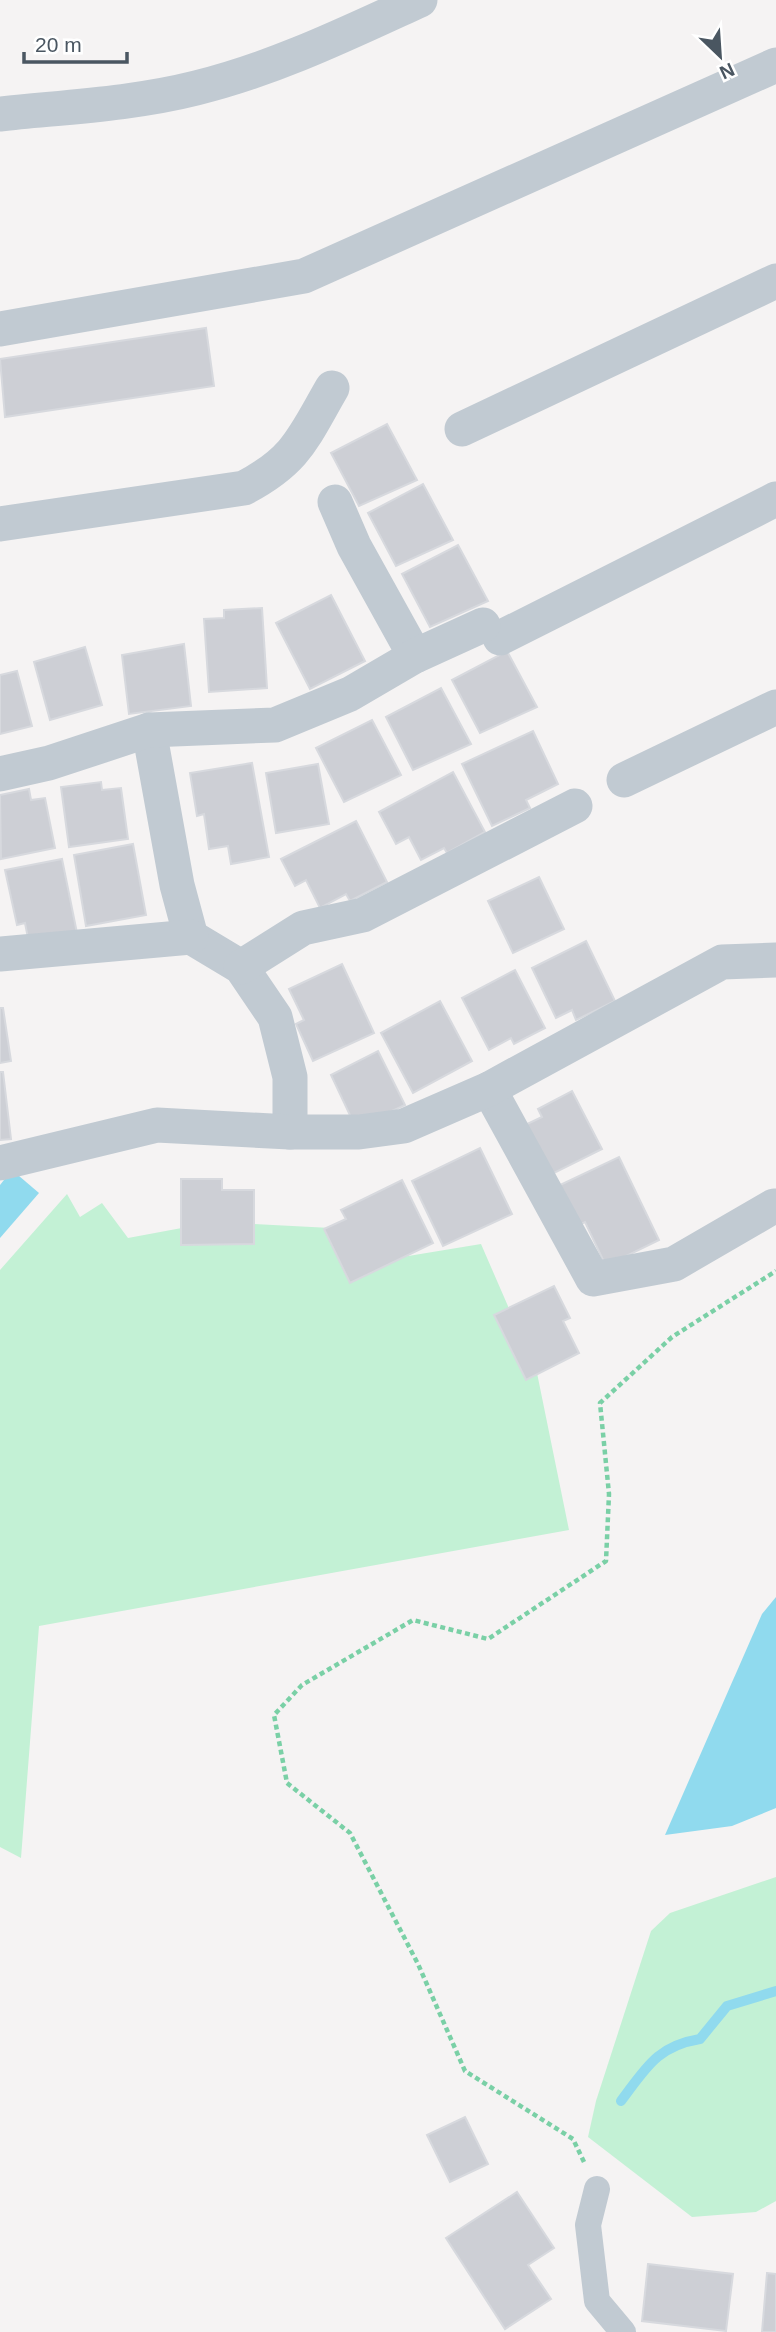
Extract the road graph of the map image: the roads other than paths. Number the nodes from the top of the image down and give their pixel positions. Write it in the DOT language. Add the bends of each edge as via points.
graph roads {
  1 [pos="420,0"];
  2 [pos="776,65"];
  3 [pos="0,114"];
  4 [pos="776,281"];
  5 [pos="0,329"];
  6 [pos="332,388"];
  7 [pos="462,429"];
  8 [pos="776,499"];
  9 [pos="335,502"];
  10 [pos="0,524"];
  11 [pos="415,656"];
  12 [pos="776,708"];
  13 [pos="149,730"];
  14 [pos="0,774"];
  15 [pos="624,780"];
  16 [pos="575,806"];
  17 [pos="191,937"];
  18 [pos="0,954"];
  19 [pos="776,960"];
  20 [pos="241,967"];
  21 [pos="489,1088"];
  22 [pos="290,1132"];
  23 [pos="0,1163"];
  24 [pos="774,1206"];
  25 [pos="597,2189"];
  26 [pos="623,2332"];
  1 -- 3 [label="street" via="321,45 215,84 161,96"];
  2 -- 5 [label="street" via="304,276"];
  4 -- 7 [label="street"];
  6 -- 10 [label="street" via="296,451 274,472 244,488"];
  8 -- 11 [label="street" via="491,632"];
  9 -- 11 [label="street"];
  11 -- 13 [label="street" via="349,694 275,726"];
  12 -- 15 [label="street"];
  13 -- 14 [label="street"];
  13 -- 17 [label="street"];
  16 -- 20 [label="street" via="363,915 303,928"];
  17 -- 18 [label="street"];
  17 -- 20 [label="street"];
  19 -- 21 [label="street" via="722,962"];
  20 -- 22 [label="street" via="275,1017 290,1077"];
  21 -- 22 [label="street" via="404,1126 359,1132"];
  21 -- 24 [label="street" via="593,1279 674,1264"];
  22 -- 23 [label="street" via="158,1125"];
  25 -- 26 [label="street" via="588,2225 597,2301"];
}
